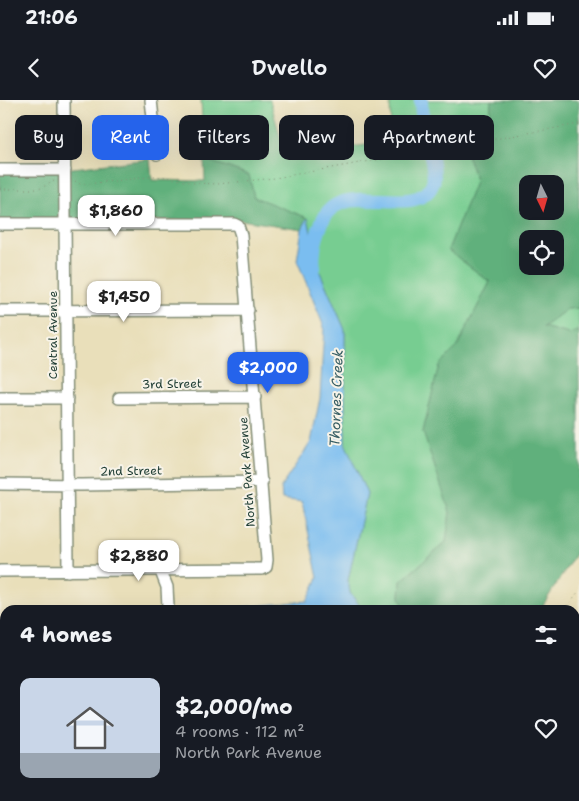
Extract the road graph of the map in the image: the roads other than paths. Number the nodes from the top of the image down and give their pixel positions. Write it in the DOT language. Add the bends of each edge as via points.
graph roads {
  1 [pos="64,100"];
  2 [pos="151,100"];
  3 [pos="153,115"];
  4 [pos="0,170"];
  5 [pos="64,176"];
  6 [pos="0,224"];
  7 [pos="66,224"];
  8 [pos="248,310"];
  9 [pos="0,311"];
  10 [pos="67,311"];
  11 [pos="255,397"];
  12 [pos="0,398"];
  13 [pos="67,398"];
  14 [pos="119,398"];
  15 [pos="262,482"];
  16 [pos="0,484"];
  17 [pos="67,484"];
  18 [pos="160,569"];
  19 [pos="0,571"];
  20 [pos="68,571"];
  21 [pos="168,605"];
  1 -- 5 [label="street, Central Avenue"];
  2 -- 3 [label="street"];
  4 -- 5 [label="street"];
  5 -- 7 [label="street, Central Avenue"];
  6 -- 7 [label="street"];
  7 -- 8 [label="street, North Park Avenue" via="234,224 242,234"];
  7 -- 10 [label="street, Central Avenue"];
  8 -- 10 [label="street"];
  8 -- 11 [label="street, North Park Avenue"];
  9 -- 10 [label="street"];
  10 -- 13 [label="street, Central Avenue"];
  11 -- 14 [label="street, 3rd Street"];
  11 -- 15 [label="street, North Park Avenue"];
  12 -- 13 [label="street"];
  13 -- 17 [label="street, Central Avenue"];
  15 -- 17 [label="street, 2nd Street"];
  15 -- 18 [label="street, North Park Avenue" via="266,567"];
  16 -- 17 [label="street, 2nd Street"];
  17 -- 20 [label="street, Central Avenue"];
  18 -- 20 [label="street"];
  18 -- 21 [label="street" via="167,587"];
  19 -- 20 [label="street"];
}
